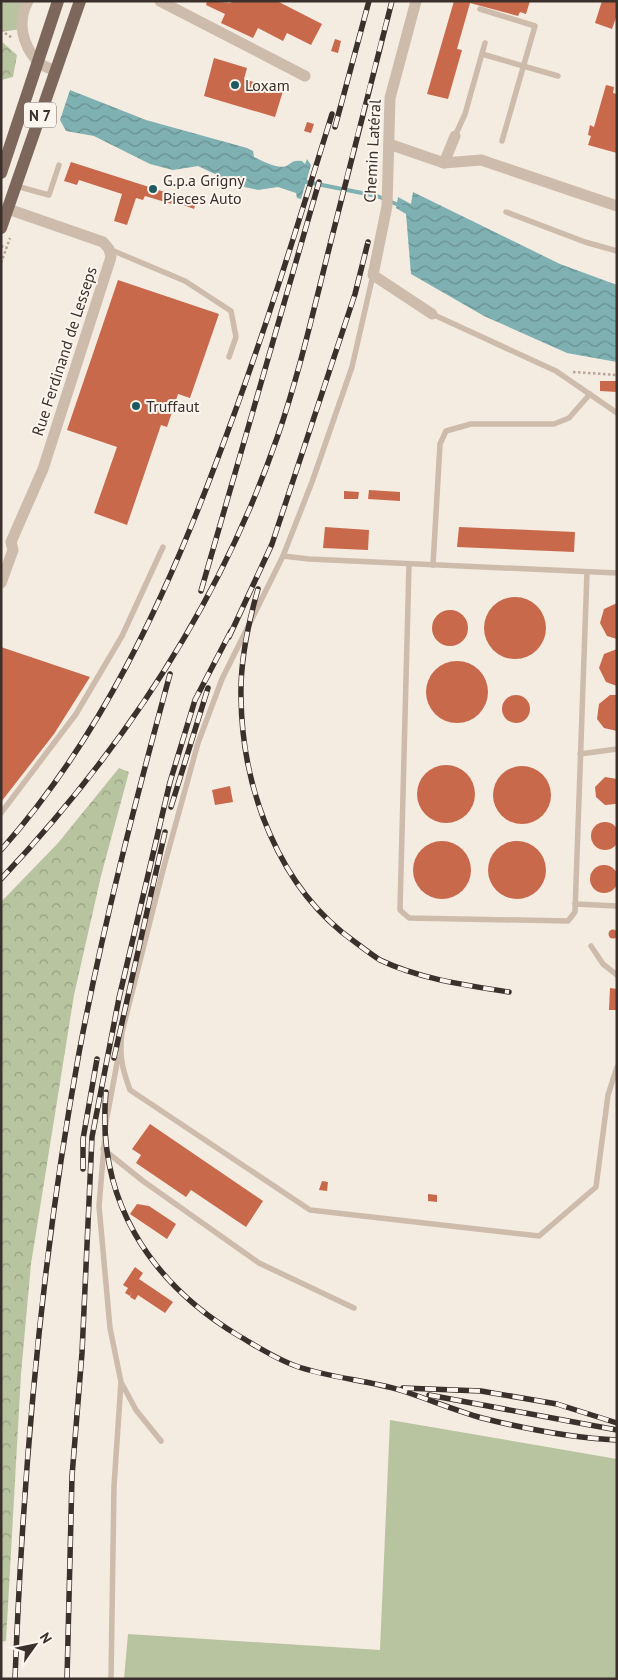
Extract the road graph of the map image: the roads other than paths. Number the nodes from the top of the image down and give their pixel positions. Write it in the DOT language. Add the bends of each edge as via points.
graph roads {
  1 [pos="28,1"];
  2 [pos="58,1"];
  3 [pos="80,1"];
  4 [pos="160,1"];
  5 [pos="416,1"];
  6 [pos="480,9"];
  7 [pos="484,43"];
  8 [pos="482,54"];
  9 [pos="38,63"];
  10 [pos="525,66"];
  11 [pos="55,71"];
  12 [pos="305,76"];
  13 [pos="558,76"];
  14 [pos="455,136"];
  15 [pos="502,141"];
  16 [pos="389,144"];
  17 [pos="444,163"];
  18 [pos="59,165"];
  19 [pos="1,173"];
  20 [pos="16,186"];
  21 [pos="617,206"];
  22 [pos="5,210"];
  23 [pos="506,212"];
  24 [pos="1,228"];
  25 [pos="109,249"];
  26 [pos="617,251"];
  27 [pos="373,276"];
  28 [pos="432,314"];
  29 [pos="229,357"];
  30 [pos="590,394"];
  31 [pos="617,413"];
  32 [pos="6,541"];
  33 [pos="162,547"];
  34 [pos="283,556"];
  35 [pos="409,564"];
  36 [pos="433,566"];
  37 [pos="587,572"];
  38 [pos="617,573"];
  39 [pos="1,584"];
  40 [pos="617,749"];
  41 [pos="580,754"];
  42 [pos="1,813"];
  43 [pos="575,904"];
  44 [pos="617,906"];
  45 [pos="591,946"];
  46 [pos="617,975"];
  47 [pos="119,1053"];
  48 [pos="617,1067"];
  49 [pos="103,1149"];
  50 [pos="354,1308"];
  51 [pos="121,1382"];
  52 [pos="161,1441"];
  53 [pos="112,1679"];
  1 -- 9 [label="street" via="22,12 21,29"];
  2 -- 9 [label="main road, N 7"];
  3 -- 11 [label="main road, N 7"];
  4 -- 12 [label="street"];
  5 -- 16 [label="street, Chemin Latéral" via="390,98"];
  6 -- 10 [label="lane" via="535,26"];
  7 -- 8 [label="lane"];
  8 -- 10 [label="lane"];
  8 -- 14 [label="lane" via="465,114"];
  9 -- 11 [label="street"];
  9 -- 19 [label="main road, N 7"];
  10 -- 13 [label="lane"];
  10 -- 15 [label="lane"];
  11 -- 20 [label="main road, N 7"];
  14 -- 17 [label="street"];
  16 -- 17 [label="street"];
  16 -- 27 [label="street, Chemin Latéral" via="386,206"];
  17 -- 21 [label="street" via="481,160"];
  18 -- 20 [label="lane" via="49,195"];
  20 -- 22 [label="main road, N 7"];
  22 -- 24 [label="main road, N 7"];
  22 -- 25 [label="street, Rue Ferdinand de Lesseps" via="104,242"];
  23 -- 26 [label="lane"];
  25 -- 29 [label="lane" via="185,281 231,311 236,337"];
  25 -- 32 [label="street, Rue Ferdinand de Lesseps" via="111,257 43,469"];
  27 -- 28 [label="street"];
  27 -- 34 [label="lane" via="352,367"];
  28 -- 30 [label="lane" via="556,371"];
  30 -- 31 [label="lane"];
  30 -- 36 [label="lane" via="569,418 554,424 471,424 446,431 440,444"];
  32 -- 39 [label="street, Rue Ferdinand de Lesseps" via="13,550"];
  33 -- 42 [label="lane" via="122,636 76,714"];
  34 -- 35 [label="lane"];
  34 -- 47 [label="lane" via="222,679 198,743 163,870"];
  35 -- 36 [label="lane"];
  35 -- 43 [label="lane" via="400,910 409,918 568,921"];
  36 -- 37 [label="lane"];
  37 -- 38 [label="lane"];
  37 -- 41 [label="lane"];
  40 -- 41 [label="lane"];
  41 -- 43 [label="lane"];
  43 -- 44 [label="lane"];
  45 -- 46 [label="lane" via="603,964"];
  47 -- 48 [label="lane" via="130,1090 310,1210 539,1236 596,1187 608,1095"];
  47 -- 49 [label="lane"];
  49 -- 50 [label="lane" via="259,1263"];
  49 -- 51 [label="lane" via="99,1206 110,1328"];
  51 -- 52 [label="lane" via="136,1410"];
  51 -- 53 [label="lane" via="114,1486"];
}
